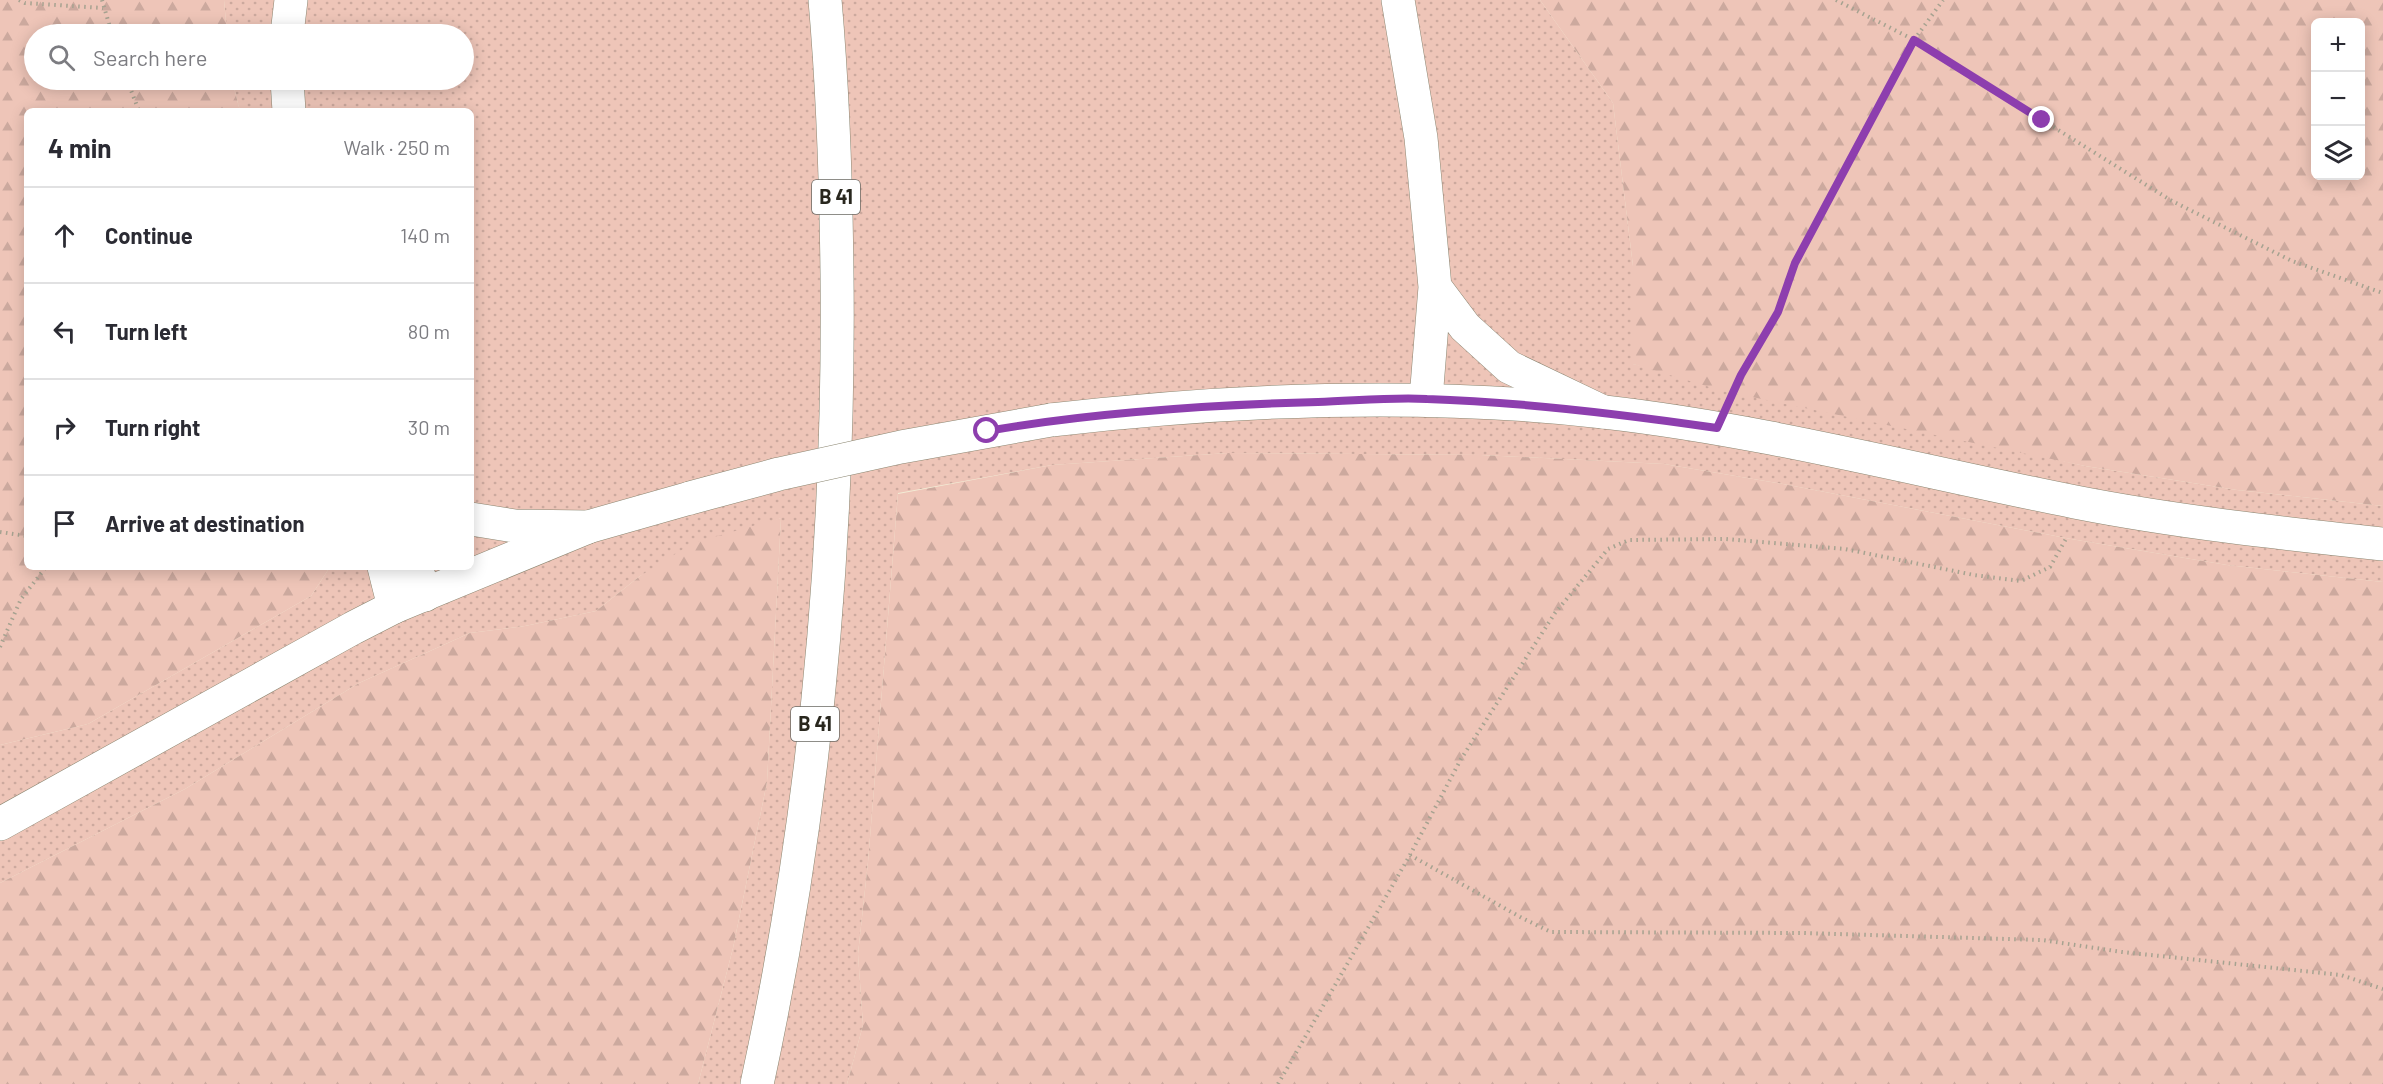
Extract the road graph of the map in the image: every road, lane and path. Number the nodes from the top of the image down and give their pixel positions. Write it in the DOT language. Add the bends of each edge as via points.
graph roads {
  1 [pos="20,0"];
  2 [pos="102,0"];
  3 [pos="291,0"];
  4 [pos="825,0"];
  5 [pos="1398,0"];
  6 [pos="1836,0"];
  7 [pos="1943,0"];
  8 [pos="103,8"];
  9 [pos="109,24"];
  10 [pos="288,24"];
  11 [pos="1914,40"];
  12 [pos="131,90"];
  13 [pos="287,90"];
  14 [pos="138,108"];
  15 [pos="289,108"];
  16 [pos="1435,287"];
  17 [pos="2383,293"];
  18 [pos="1426,399"];
  19 [pos="1603,412"];
  20 [pos="1717,428"];
  21 [pos="2078,502"];
  22 [pos="474,519"];
  23 [pos="588,527"];
  24 [pos="0,532"];
  25 [pos="24,536"];
  26 [pos="2383,544"];
  27 [pos="474,564"];
  28 [pos="44,570"];
  29 [pos="385,570"];
  30 [pos="455,570"];
  31 [pos="421,581"];
  32 [pos="394,607"];
  33 [pos="0,647"];
  34 [pos="0,824"];
  35 [pos="1410,855"];
  36 [pos="2383,989"];
  37 [pos="757,1084"];
  38 [pos="1278,1084"];
  1 -- 8 [label="path"];
  2 -- 8 [label="path"];
  3 -- 10 [label="main road"];
  4 -- 37 [label="main road, B 41" via="836,177 838,371 830,580 801,843"];
  5 -- 16 [label="main road" via="1421,138"];
  6 -- 11 [label="path"];
  7 -- 11 [label="path"];
  8 -- 9 [label="path"];
  11 -- 17 [label="path" via="2172,201 2292,261"];
  11 -- 20 [label="path" via="1795,263 1778,312 1741,375"];
  12 -- 14 [label="path"];
  13 -- 15 [label="main road"];
  16 -- 18 [label="main road"];
  16 -- 19 [label="main road" via="1465,327 1509,367"];
  18 -- 19 [label="main road"];
  18 -- 23 [label="main road, bridge" via="1127,411 1052,420 779,474"];
  19 -- 20 [label="main road"];
  20 -- 21 [label="main road"];
  21 -- 26 [label="main road" via="2232,528"];
  21 -- 35 [label="path" via="2063,546 2050,567 2021,581 1845,549 1725,539 1629,540 1608,549 1542,632 1461,759"];
  22 -- 23 [label="main road" via="515,526"];
  23 -- 27 [label="main road"];
  24 -- 25 [label="path"];
  28 -- 33 [label="path" via="21,599"];
  29 -- 32 [label="main road"];
  30 -- 31 [label="main road"];
  31 -- 32 [label="main road"];
  32 -- 34 [label="main road"];
  35 -- 36 [label="path" via="1551,932 1803,933 2042,940 2341,975"];
  35 -- 38 [label="path"];
}
